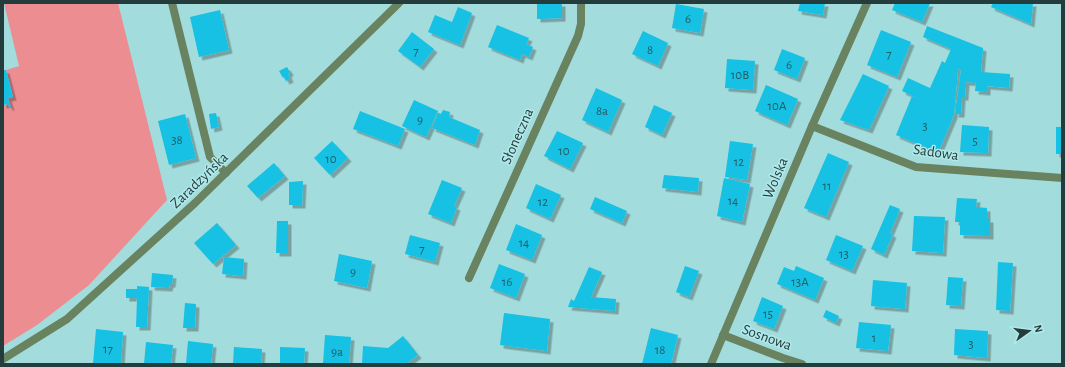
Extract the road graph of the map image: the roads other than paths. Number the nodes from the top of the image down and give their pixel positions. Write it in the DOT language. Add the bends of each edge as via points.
graph roads {
  1 [pos="172,3"];
  2 [pos="399,3"];
  3 [pos="581,3"];
  4 [pos="867,3"];
  5 [pos="812,126"];
  6 [pos="226,173"];
  7 [pos="1062,178"];
  8 [pos="469,278"];
  9 [pos="723,335"];
  10 [pos="3,359"];
  11 [pos="711,364"];
  12 [pos="802,364"];
  1 -- 6 [label="street" via="210,157"];
  2 -- 6 [label="street, Zaradzyńska"];
  3 -- 8 [label="street, Słoneczna" via="578,36"];
  4 -- 5 [label="street, Wolska"];
  5 -- 7 [label="street, Sadowa" via="916,167"];
  5 -- 9 [label="street, Wolska"];
  6 -- 10 [label="street, Zaradzyńska" via="67,319"];
  9 -- 11 [label="street, Wolska"];
  9 -- 12 [label="street, Sosnowa"];
}
